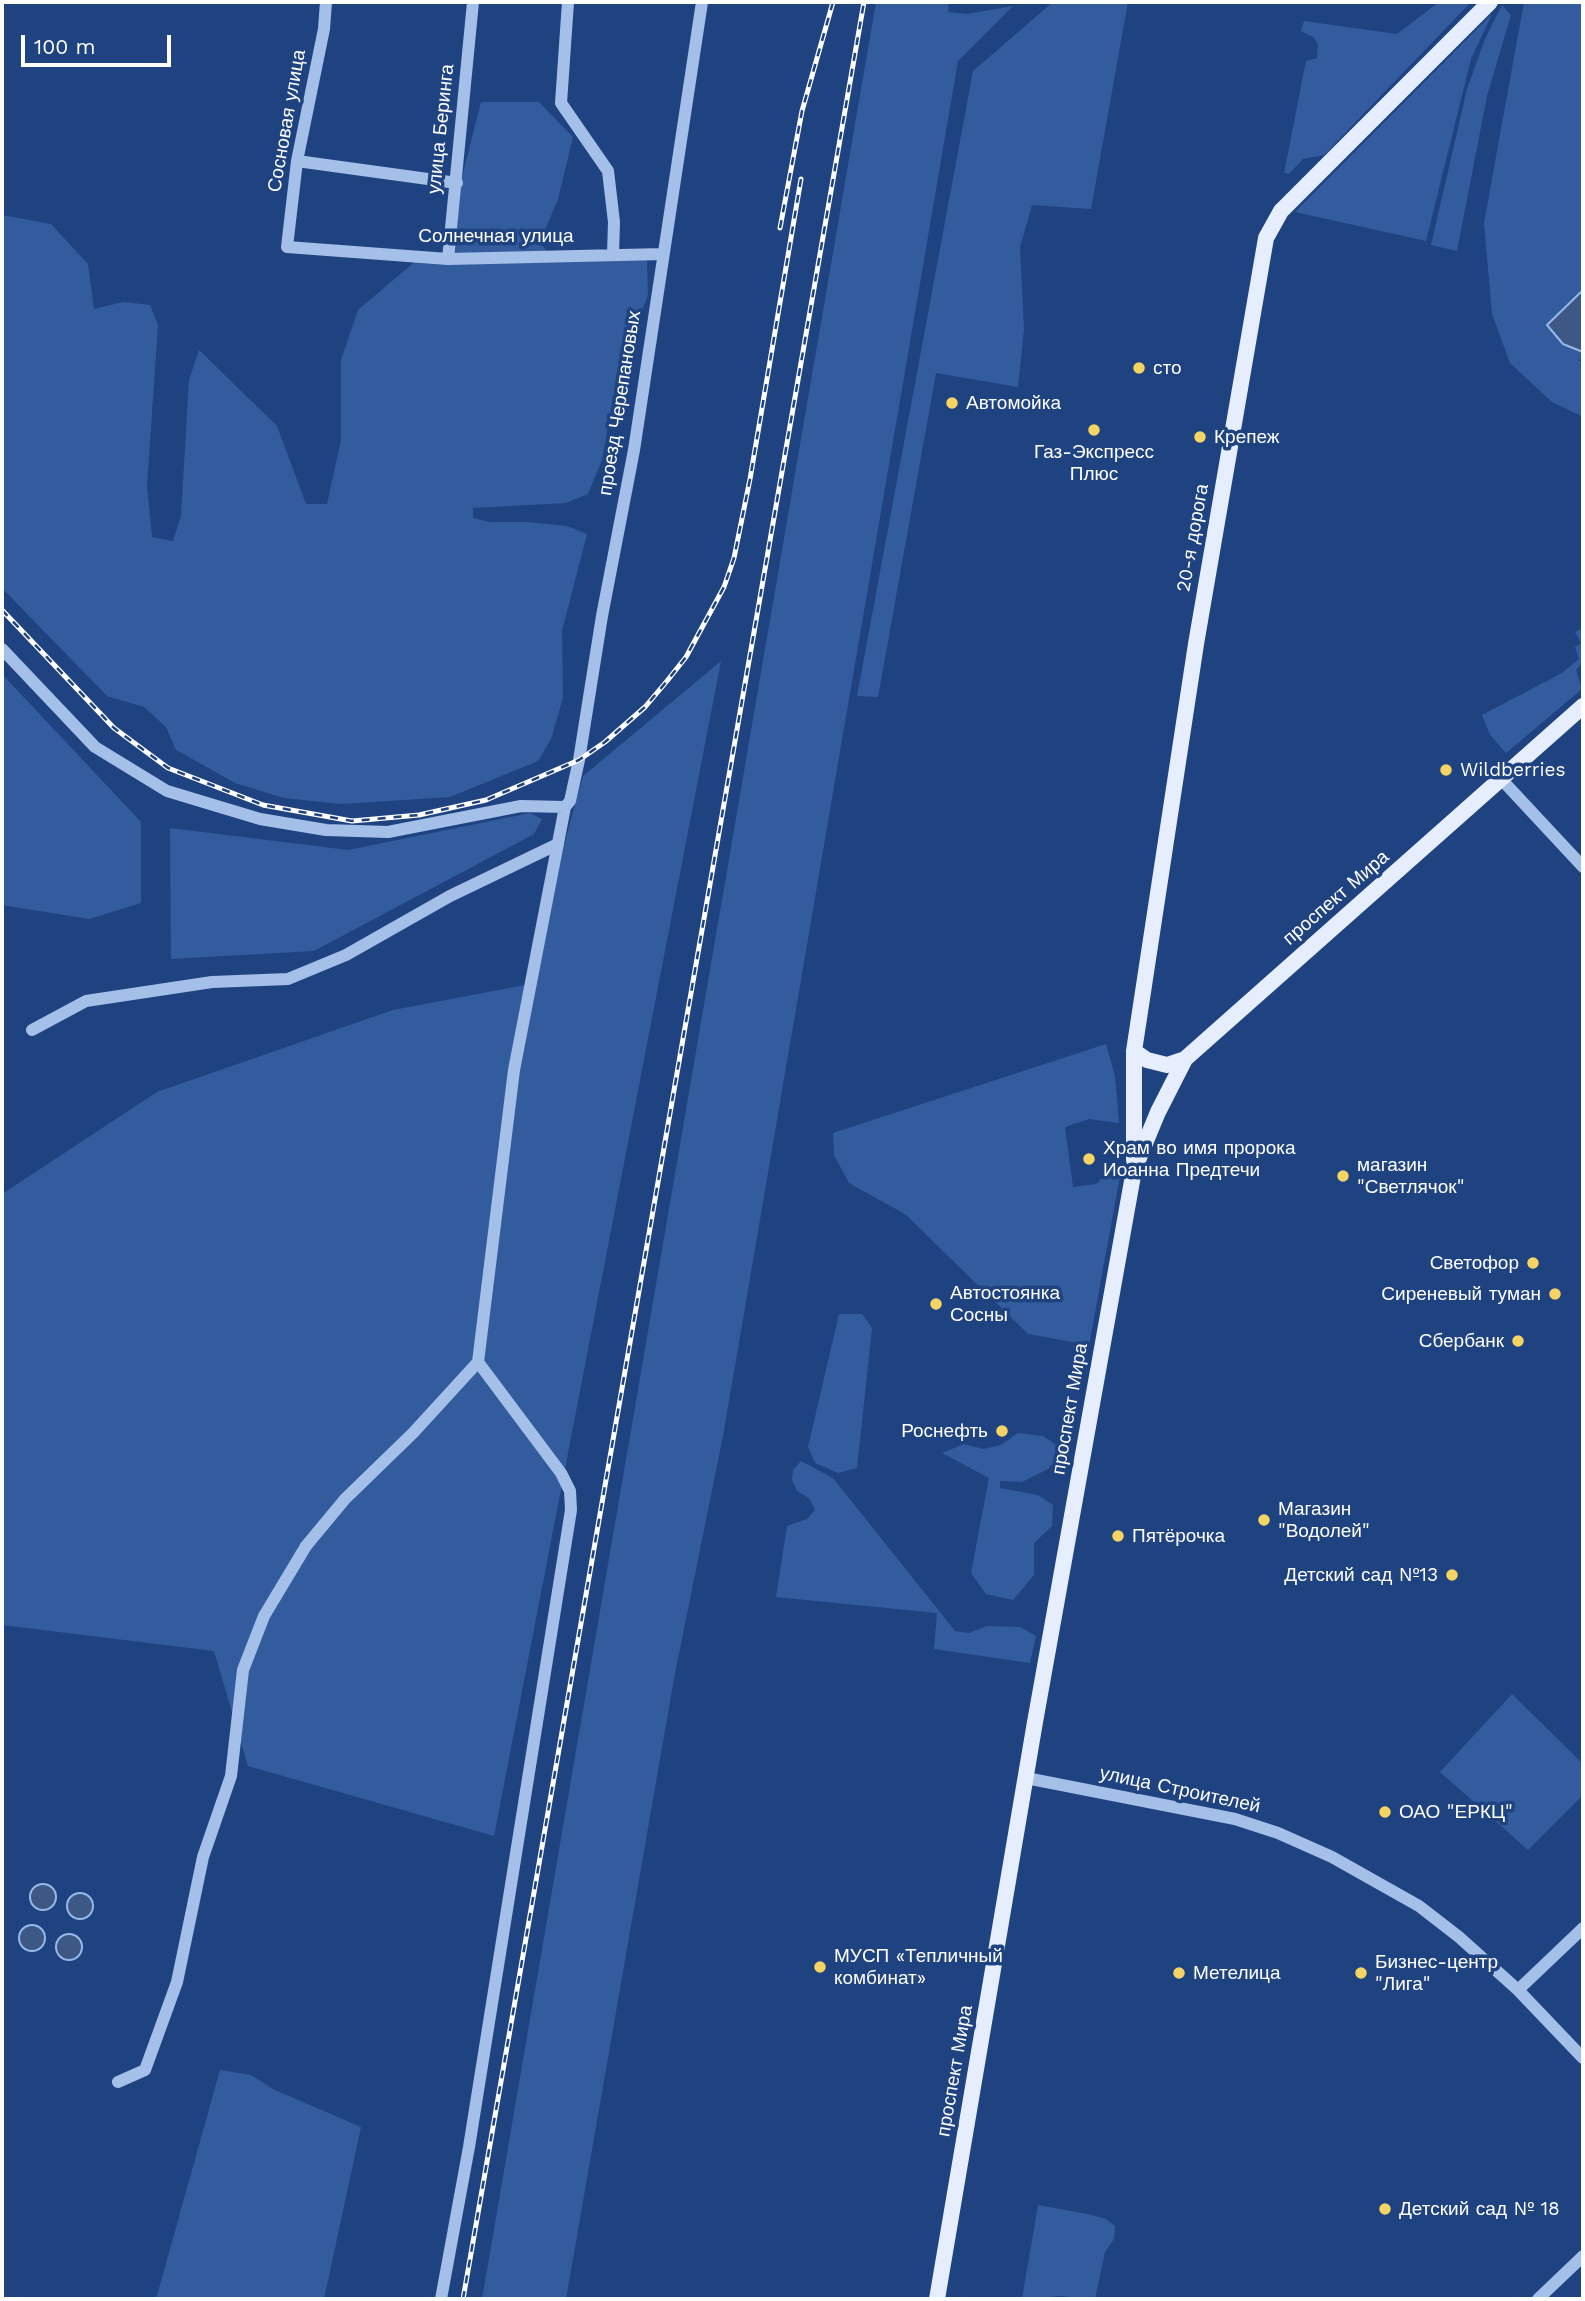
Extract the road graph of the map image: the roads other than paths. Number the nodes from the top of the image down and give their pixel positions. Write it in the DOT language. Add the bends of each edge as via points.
graph roads {
  1 [pos="326,2"];
  2 [pos="473,2"];
  3 [pos="568,2"];
  4 [pos="702,2"];
  5 [pos="1490,2"];
  6 [pos="297,161"];
  7 [pos="457,183"];
  8 [pos="287,247"];
  9 [pos="613,254"];
  10 [pos="663,254"];
  11 [pos="448,259"];
  12 [pos="2,649"];
  13 [pos="1583,706"];
  14 [pos="1502,780"];
  15 [pos="565,807"];
  16 [pos="558,844"];
  17 [pos="1583,867"];
  18 [pos="32,1030"];
  19 [pos="1134,1051"];
  20 [pos="1185,1059"];
  21 [pos="1134,1170"];
  22 [pos="478,1362"];
  23 [pos="1026,1778"];
  24 [pos="1583,1928"];
  25 [pos="1518,1990"];
  26 [pos="1583,2058"];
  27 [pos="118,2082"];
  28 [pos="1583,2256"];
  29 [pos="440,2299"];
  30 [pos="937,2299"];
  31 [pos="1538,2299"];
  1 -- 6 [label="street, Сосновая улица"];
  2 -- 7 [label="street, улица Беринга"];
  3 -- 9 [label="street" via="561,103 608,171"];
  4 -- 10 [label="street, проезд Черепановых"];
  5 -- 19 [label="main road, 20-я дорога" via="1281,211 1266,238 1196,644"];
  6 -- 7 [label="street"];
  6 -- 8 [label="street, Сосновая улица"];
  7 -- 11 [label="street, улица Беринга"];
  8 -- 11 [label="street, Солнечная улица"];
  9 -- 10 [label="street, Солнечная улица"];
  9 -- 11 [label="street, Солнечная улица"];
  10 -- 15 [label="street, проезд Черепановых" via="634,450 579,760"];
  12 -- 15 [label="street" via="95,747 167,791 260,819 326,830 388,832 521,806"];
  13 -- 14 [label="main road, проспект Мира"];
  14 -- 17 [label="street"];
  14 -- 20 [label="main road, проспект Мира"];
  15 -- 16 [label="street, проезд Черепановых"];
  16 -- 18 [label="street" via="450,896 346,955 288,979 212,982 86,1001"];
  16 -- 22 [label="street, проезд Черепановых" via="514,1070"];
  19 -- 20 [label="main road" via="1167,1065"];
  19 -- 21 [label="main road, 20-я дорога"];
  20 -- 21 [label="main road, проспект Мира"];
  21 -- 23 [label="main road, проспект Мира"];
  22 -- 27 [label="street" via="345,1499 306,1546 264,1616 243,1670 231,1776 203,1857 177,1982 145,2070"];
  22 -- 29 [label="street" via="561,1473 570,1491 571,1510 474,2119"];
  23 -- 25 [label="street, улица Строителей" via="1235,1819 1278,1833 1344,1863 1419,1906"];
  23 -- 30 [label="main road, проспект Мира"];
  24 -- 25 [label="street"];
  25 -- 26 [label="street, улица Строителей"];
  28 -- 31 [label="street"];
}
